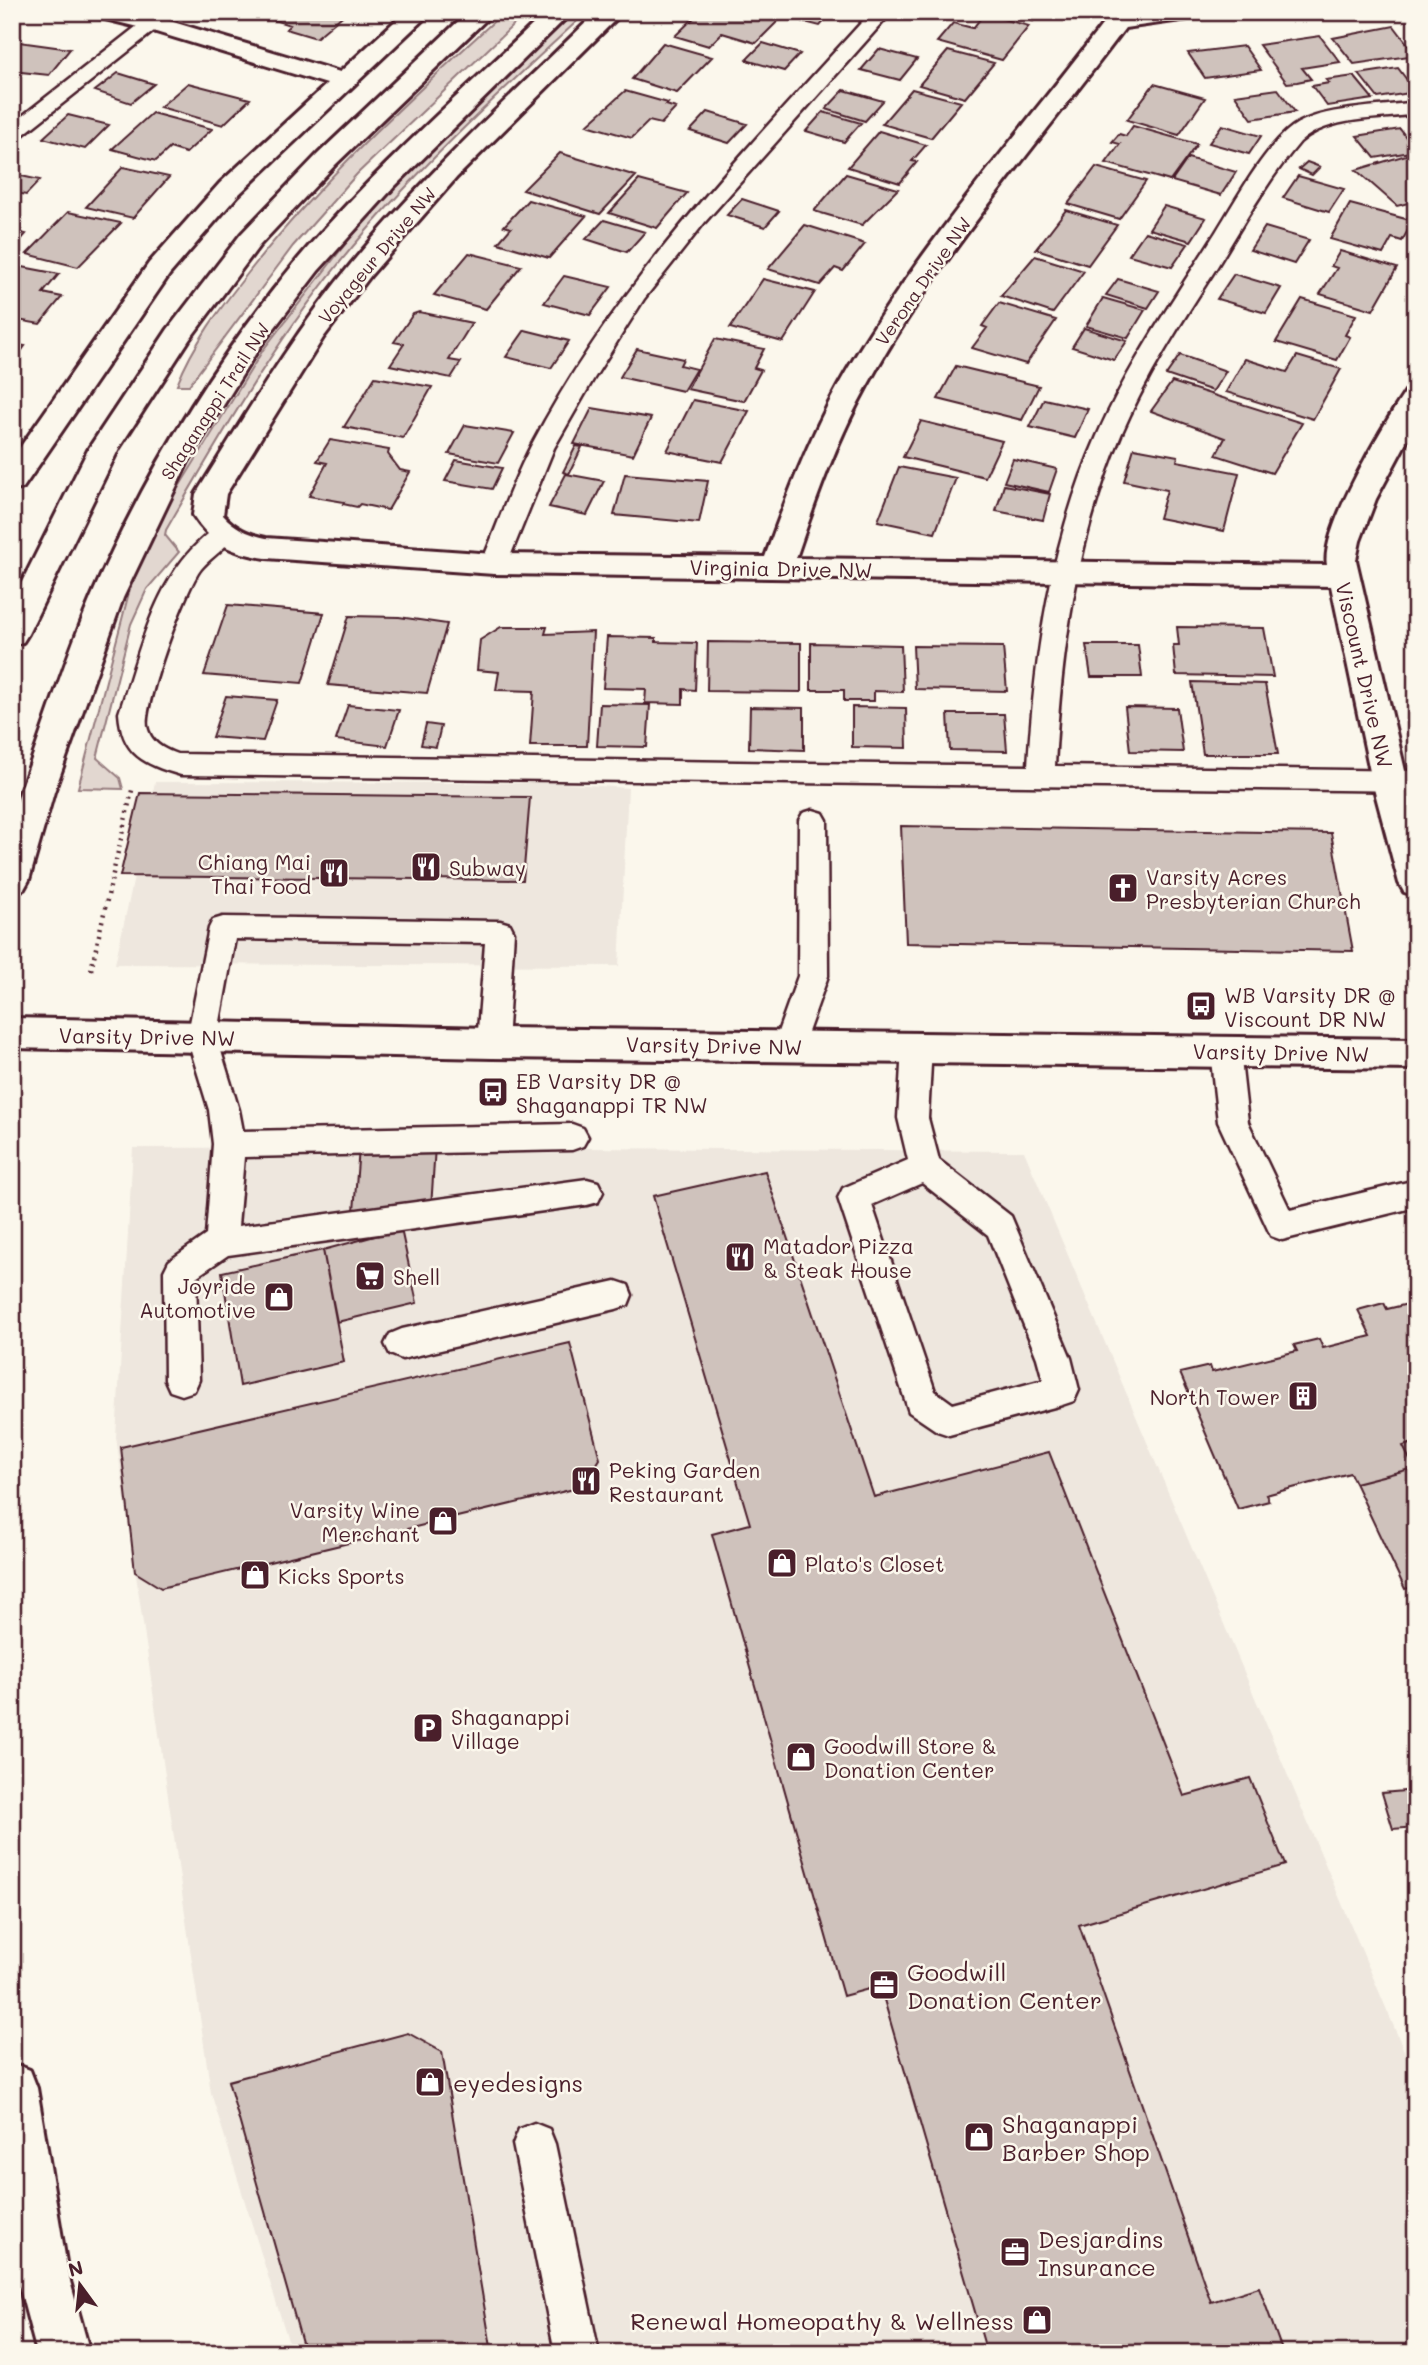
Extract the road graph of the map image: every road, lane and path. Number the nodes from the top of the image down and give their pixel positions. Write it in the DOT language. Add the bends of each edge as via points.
graph roads {
  1 [pos="106,12"];
  2 [pos="419,12"];
  3 [pos="482,12"];
  4 [pos="560,12"];
  5 [pos="611,12"];
  6 [pos="883,12"];
  7 [pos="1188,12"];
  8 [pos="1122,17"];
  9 [pos="160,18"];
  10 [pos="343,81"];
  11 [pos="1416,108"];
  12 [pos="12,134"];
  13 [pos="1416,397"];
  14 [pos="12,481"];
  15 [pos="223,534"];
  16 [pos="494,564"];
  17 [pos="777,568"];
  18 [pos="1063,571"];
  19 [pos="1342,576"];
  20 [pos="12,634"];
  21 [pos="1041,777"];
  22 [pos="1402,781"];
  23 [pos="813,820"];
  24 [pos="12,880"];
  25 [pos="1416,883"];
  26 [pos="12,1033"];
  27 [pos="202,1038"];
  28 [pos="492,1043"];
  29 [pos="788,1046"];
  30 [pos="917,1047"];
  31 [pos="1225,1051"];
  32 [pos="1416,1054"];
  33 [pos="572,1137"];
  34 [pos="229,1144"];
  35 [pos="925,1167"];
  36 [pos="587,1192"];
  37 [pos="1416,1193"];
  38 [pos="220,1242"];
  39 [pos="616,1295"];
  40 [pos="402,1344"];
  41 [pos="182,1380"];
  42 [pos="12,2088"];
  43 [pos="534,2144"];
  44 [pos="64,2353"];
  45 [pos="577,2353"];
  1 -- 9 [label="street"];
  2 -- 10 [label="street"];
  3 -- 20 [label="street" via="258,231 186,325 104,448"];
  4 -- 24 [label="street, Shaganappi Trail NW" via="385,181 307,265 248,344 173,462 107,598 37,792"];
  5 -- 15 [label="street, Voyageur Drive NW" via="410,211 311,334 211,494 208,515"];
  6 -- 16 [label="lane" via="697,217 635,296 542,448"];
  7 -- 8 [label="street, Verona Drive NW"];
  8 -- 17 [label="street, Verona Drive NW" via="899,309 829,434"];
  9 -- 10 [label="street"];
  9 -- 12 [label="lane"];
  10 -- 14 [label="street" via="229,189 159,269"];
  11 -- 18 [label="lane" via="1317,124 1288,142 1139,373 1080,509"];
  13 -- 19 [label="street, Viscount Drive NW" via="1351,520 1342,544"];
  15 -- 16 [label="street, Virginia Drive NW" via="266,548"];
  15 -- 21 [label="lane" via="192,563 176,588 132,713 138,741 158,759 201,768"];
  16 -- 17 [label="street, Virginia Drive NW"];
  17 -- 18 [label="street, Virginia Drive NW"];
  18 -- 19 [label="street, Virginia Drive NW"];
  18 -- 21 [label="lane" via="1046,680"];
  19 -- 22 [label="street, Viscount Drive NW"];
  21 -- 22 [label="lane"];
  22 -- 25 [label="street, Viscount Drive NW"];
  23 -- 29 [label="lane" via="813,976"];
  26 -- 27 [label="street, Varsity Drive NW"];
  27 -- 28 [label="street, Varsity Drive NW"];
  27 -- 28 [label="lane" via="223,928 500,932"];
  27 -- 34 [label="lane" via="224,1110"];
  28 -- 29 [label="street, Varsity Drive NW"];
  29 -- 30 [label="street, Varsity Drive NW"];
  30 -- 31 [label="street, Varsity Drive NW"];
  30 -- 35 [label="lane" via="913,1118"];
  31 -- 32 [label="street, Varsity Drive NW"];
  31 -- 37 [label="lane" via="1233,1122 1282,1226"];
  33 -- 34 [label="lane"];
  34 -- 38 [label="lane"];
  35 -- 35 [label="lane" via="1000,1226 1054,1358 1062,1390 949,1420 921,1401 853,1198"];
  36 -- 38 [label="lane"];
  38 -- 41 [label="lane" via="180,1271"];
  39 -- 40 [label="lane"];
  42 -- 44 [label="street" via="42,2274"];
  43 -- 45 [label="lane"];
}
